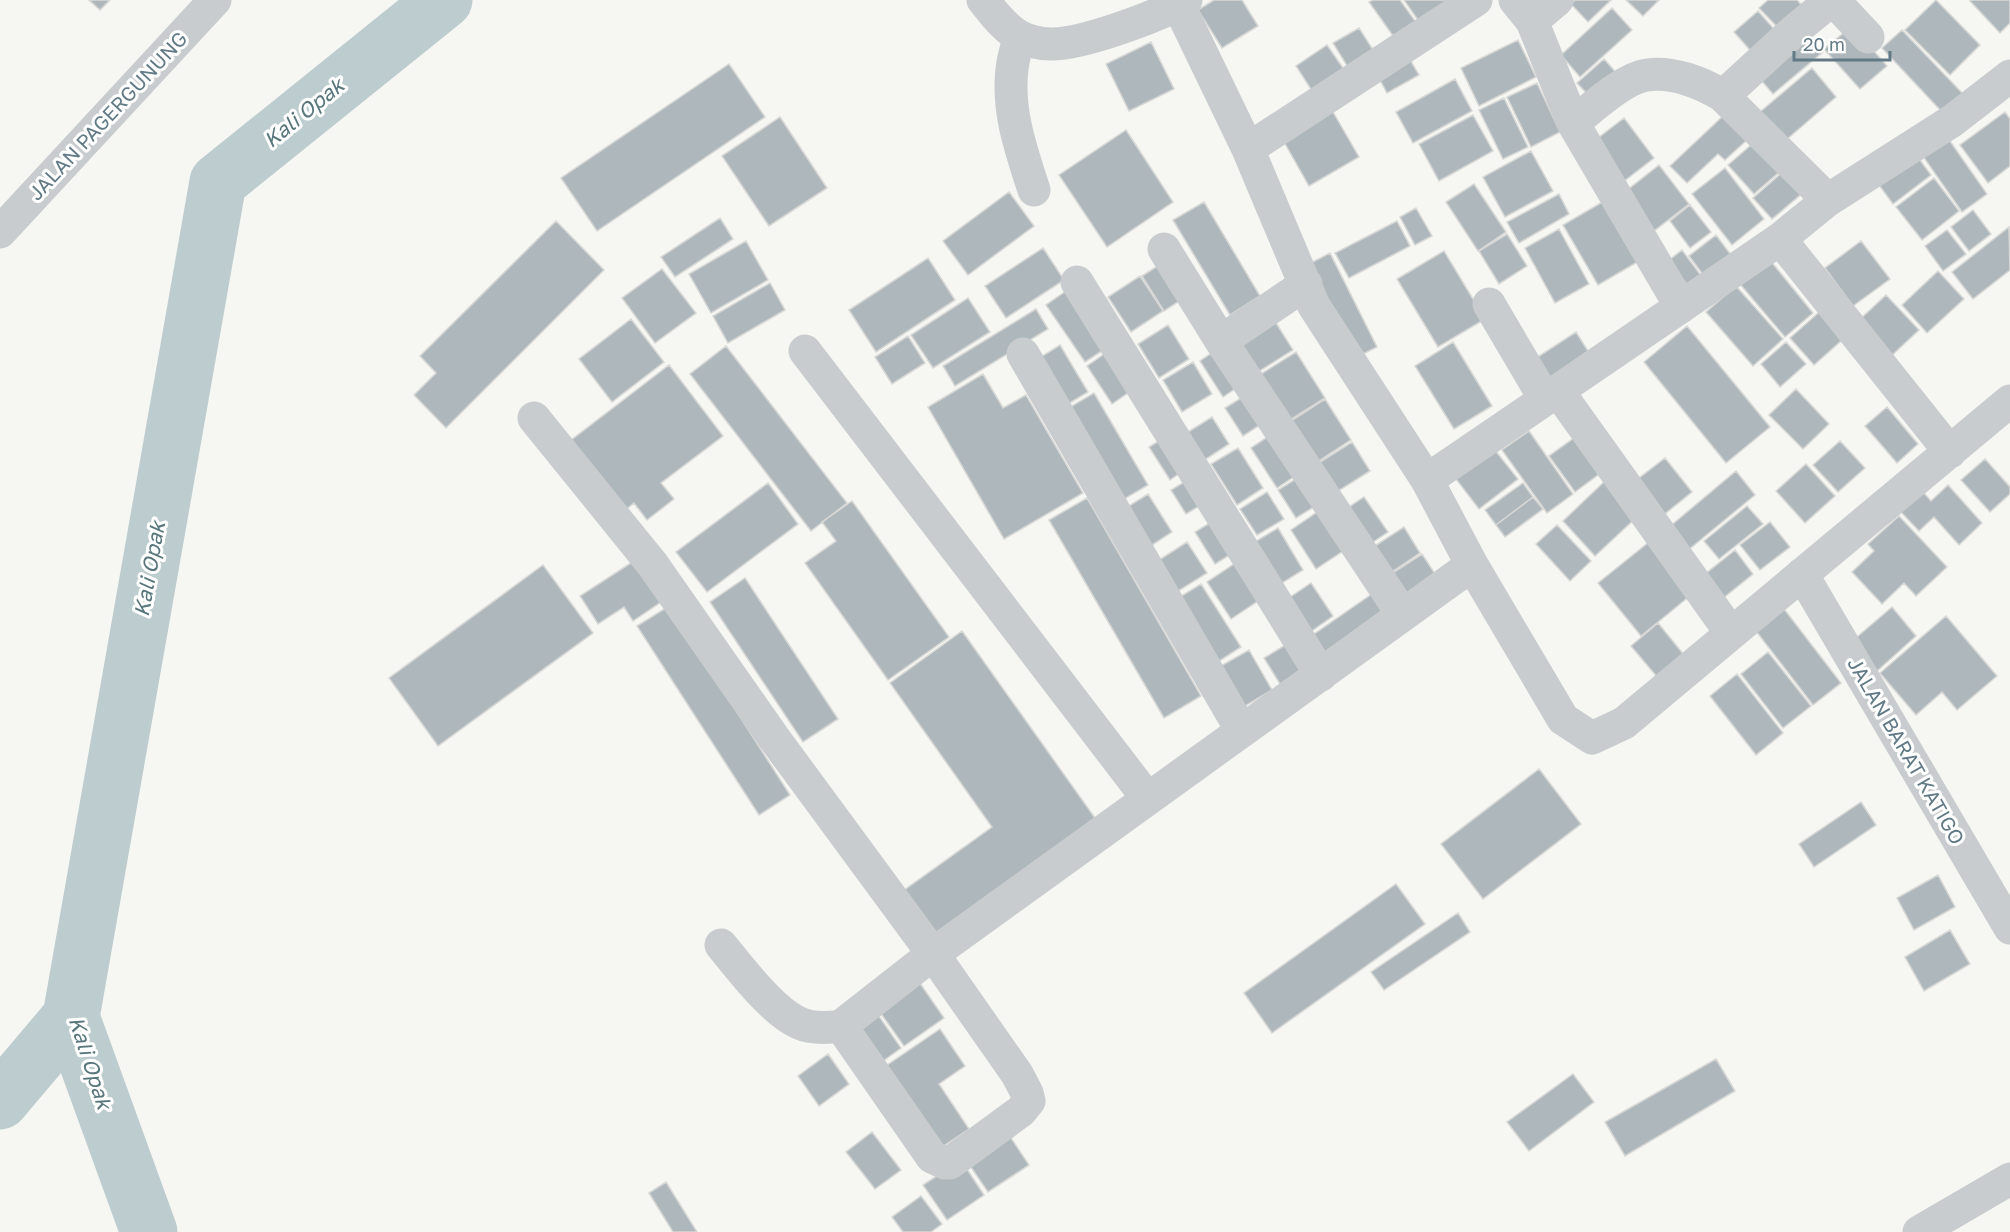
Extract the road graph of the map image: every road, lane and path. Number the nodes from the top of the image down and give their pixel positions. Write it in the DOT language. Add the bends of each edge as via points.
graph roads {
  1 [pos="215,0"];
  2 [pos="983,0"];
  3 [pos="1476,0"];
  4 [pos="1557,0"];
  5 [pos="1180,2"];
  6 [pos="1524,11"];
  7 [pos="1019,37"];
  8 [pos="1868,37"];
  9 [pos="2010,76"];
  10 [pos="1723,96"];
  11 [pos="1573,123"];
  12 [pos="1248,149"];
  13 [pos="1034,190"];
  14 [pos="1828,200"];
  15 [pos="0,232"];
  16 [pos="1780,239"];
  17 [pos="1164,249"];
  18 [pos="1077,282"];
  19 [pos="1306,284"];
  20 [pos="1489,304"];
  21 [pos="1681,306"];
  22 [pos="1221,341"];
  23 [pos="805,351"];
  24 [pos="1023,354"];
  25 [pos="1552,395"];
  26 [pos="2010,402"];
  27 [pos="534,418"];
  28 [pos="1950,452"];
  29 [pos="1427,480"];
  30 [pos="1472,566"];
  31 [pos="1802,574"];
  32 [pos="1403,615"];
  33 [pos="1731,633"];
  34 [pos="1321,675"];
  35 [pos="1242,731"];
  36 [pos="1148,799"];
  37 [pos="2010,928"];
  38 [pos="721,945"];
  39 [pos="933,954"];
  40 [pos="841,1026"];
  41 [pos="2010,1179"];
  42 [pos="1919,1232"];
  1 -- 15 [label="street, JALAN PAGERGUNUNG"];
  2 -- 7 [label="street"];
  3 -- 12 [label="street"];
  4 -- 6 [label="street"];
  5 -- 7 [label="street" via="1120,28 1067,43 1049,45"];
  5 -- 12 [label="street"];
  6 -- 11 [label="street"];
  7 -- 13 [label="street" via="1010,94 1016,137"];
  8 -- 10 [label="street" via="1837,4 1828,3"];
  9 -- 14 [label="street" via="1952,121"];
  10 -- 11 [label="street" via="1707,86 1671,76 1646,75 1617,88"];
  10 -- 14 [label="street"];
  11 -- 21 [label="street"];
  12 -- 19 [label="street"];
  14 -- 16 [label="street"];
  16 -- 21 [label="street"];
  16 -- 28 [label="street"];
  17 -- 22 [label="street"];
  18 -- 34 [label="street"];
  19 -- 22 [label="street"];
  19 -- 29 [label="street" via="1314,306"];
  20 -- 25 [label="street"];
  21 -- 25 [label="street"];
  22 -- 32 [label="street"];
  23 -- 36 [label="street"];
  24 -- 35 [label="street"];
  25 -- 29 [label="street"];
  25 -- 33 [label="street"];
  26 -- 28 [label="street"];
  27 -- 39 [label="street" via="653,565"];
  28 -- 31 [label="street"];
  29 -- 30 [label="street"];
  30 -- 32 [label="street"];
  30 -- 33 [label="street" via="1563,719 1592,738 1624,723"];
  31 -- 33 [label="street"];
  31 -- 37 [label="street, JALAN BARAT KATIGO"];
  32 -- 34 [label="street"];
  34 -- 35 [label="street"];
  35 -- 36 [label="street"];
  36 -- 39 [label="street"];
  38 -- 40 [label="street" via="788,1016 815,1027"];
  39 -- 40 [label="street"];
  39 -- 40 [label="street" via="1017,1074 1029,1101 1021,1111 950,1162 932,1157"];
  41 -- 42 [label="street"];
}
